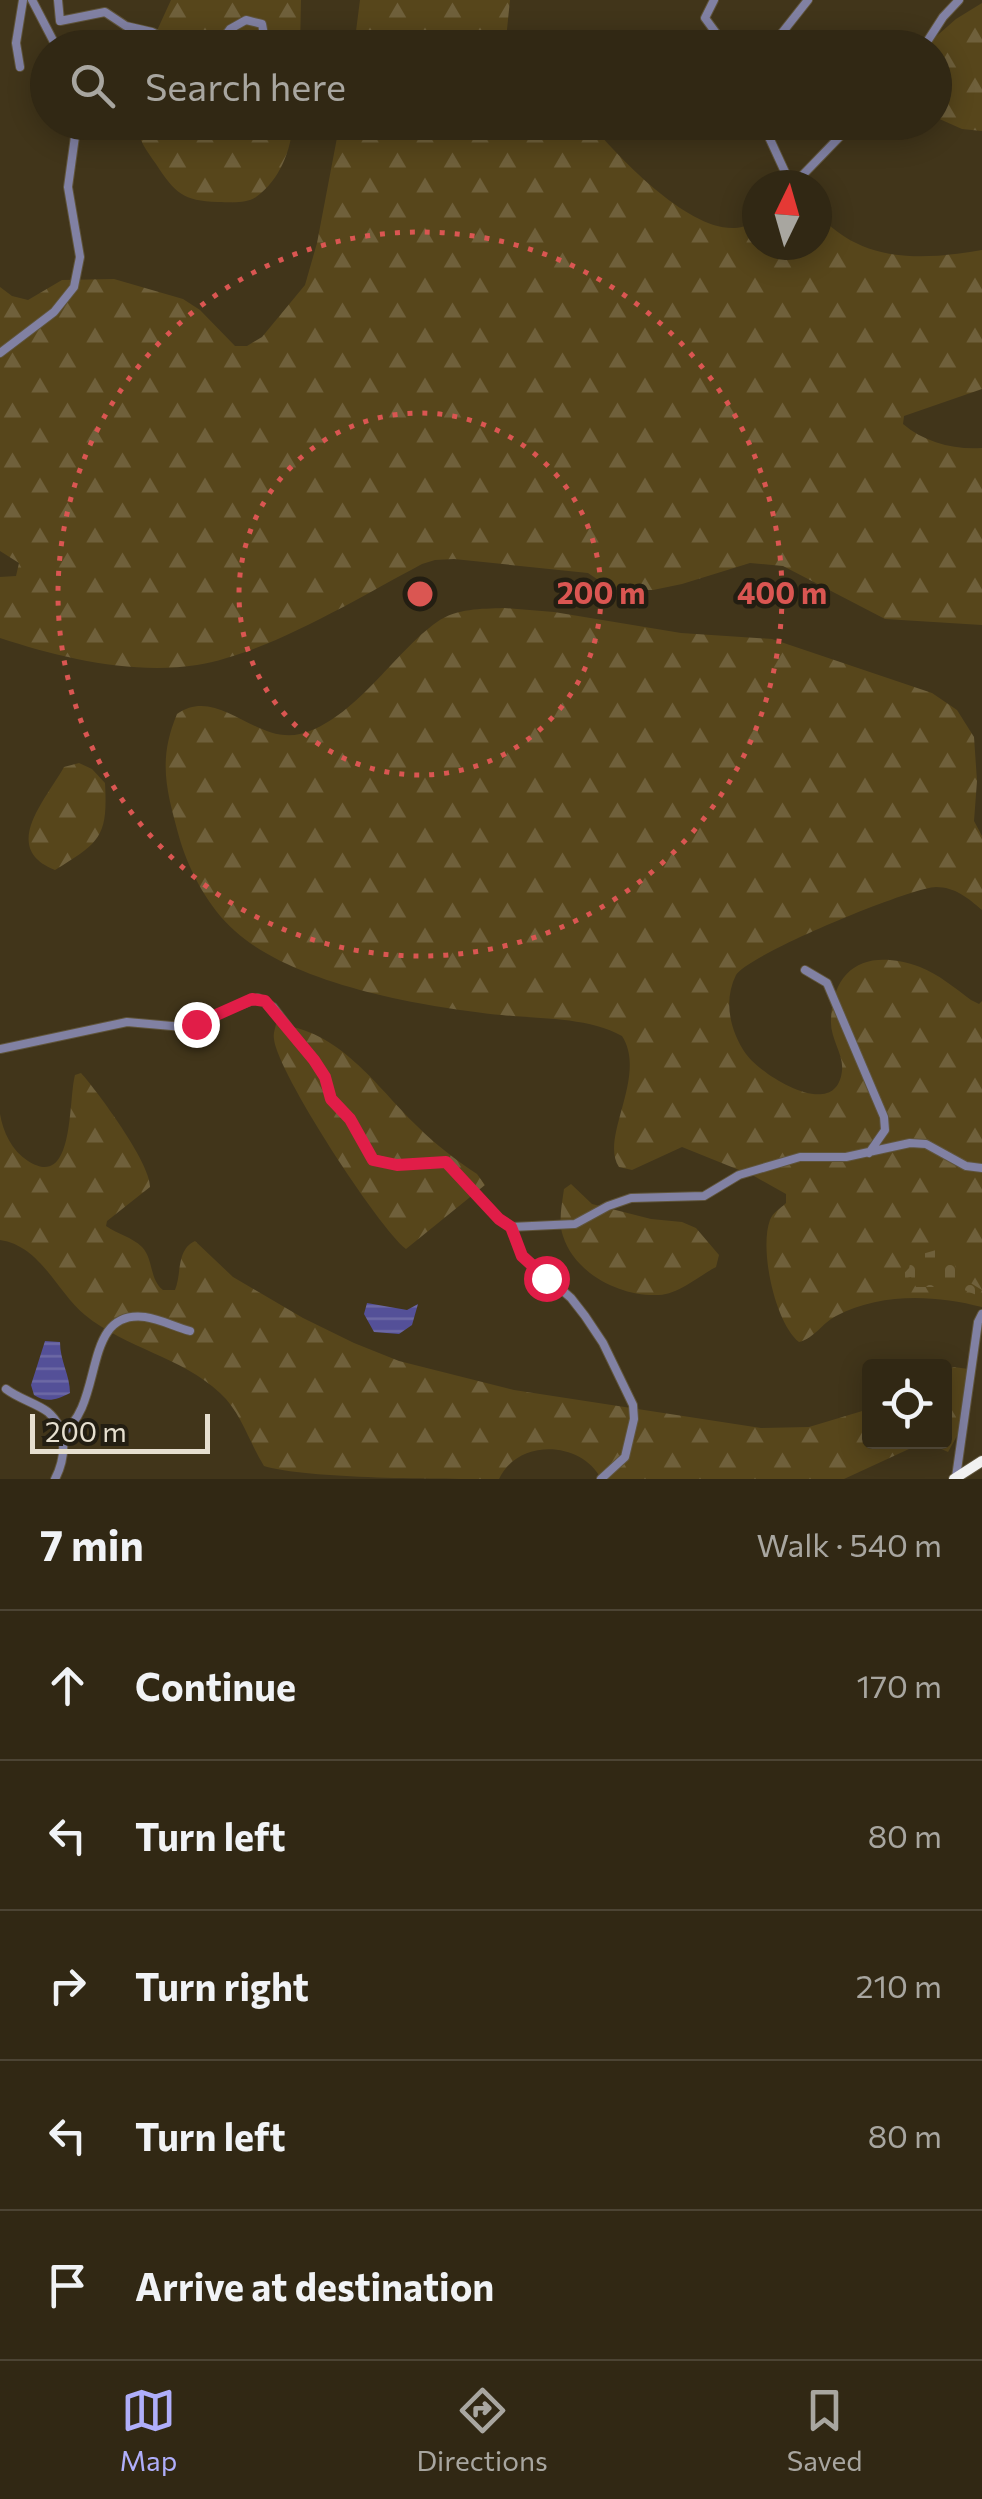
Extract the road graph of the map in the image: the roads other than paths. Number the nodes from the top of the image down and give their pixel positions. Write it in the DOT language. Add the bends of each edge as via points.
graph roads {
  1 [pos="23,0"];
  2 [pos="714,0"];
  3 [pos="808,0"];
  4 [pos="959,0"];
  5 [pos="34,2"];
  6 [pos="58,2"];
  7 [pos="48,30"];
  8 [pos="143,30"];
  9 [pos="230,30"];
  10 [pos="263,30"];
  11 [pos="713,30"];
  12 [pos="784,30"];
  13 [pos="935,30"];
  14 [pos="20,67"];
  15 [pos="75,140"];
  16 [pos="771,140"];
  17 [pos="836,140"];
  18 [pos="785,170"];
  19 [pos="807,170"];
  20 [pos="0,353"];
  21 [pos="805,970"];
  22 [pos="0,1048"];
  23 [pos="869,1153"];
  24 [pos="982,1168"];
  25 [pos="511,1227"];
  26 [pos="982,1314"];
  27 [pos="190,1331"];
  28 [pos="6,1388"];
  29 [pos="61,1434"];
  30 [pos="982,1461"];
  31 [pos="955,1478"];
  32 [pos="55,1479"];
  33 [pos="601,1479"];
  1 -- 14 [label="street" via="16,44"];
  2 -- 11 [label="street" via="704,18"];
  3 -- 12 [label="street"];
  4 -- 13 [label="street"];
  5 -- 6 [label="street"];
  5 -- 7 [label="street"];
  6 -- 8 [label="street" via="60,21 105,12"];
  9 -- 10 [label="street" via="246,20"];
  15 -- 20 [label="street" via="68,187 80,257 74,287 54,312"];
  16 -- 18 [label="street"];
  17 -- 19 [label="street"];
  21 -- 23 [label="street" via="826,982 884,1116 885,1130"];
  22 -- 25 [label="street" via="127,1022 183,1028 258,998 314,1060 331,1099 373,1160 446,1162"];
  23 -- 24 [label="street" via="926,1144"];
  23 -- 25 [label="street" via="800,1156 739,1175 704,1196 624,1200 575,1224"];
  25 -- 33 [label="street" via="522,1256 585,1316 633,1405 625,1457"];
  26 -- 31 [label="street"];
  27 -- 29 [label="street" via="144,1317 114,1325 100,1340 90,1394"];
  28 -- 29 [label="street" via="47,1411"];
  29 -- 32 [label="street" via="64,1452"];
  30 -- 31 [label="highway"];
}
